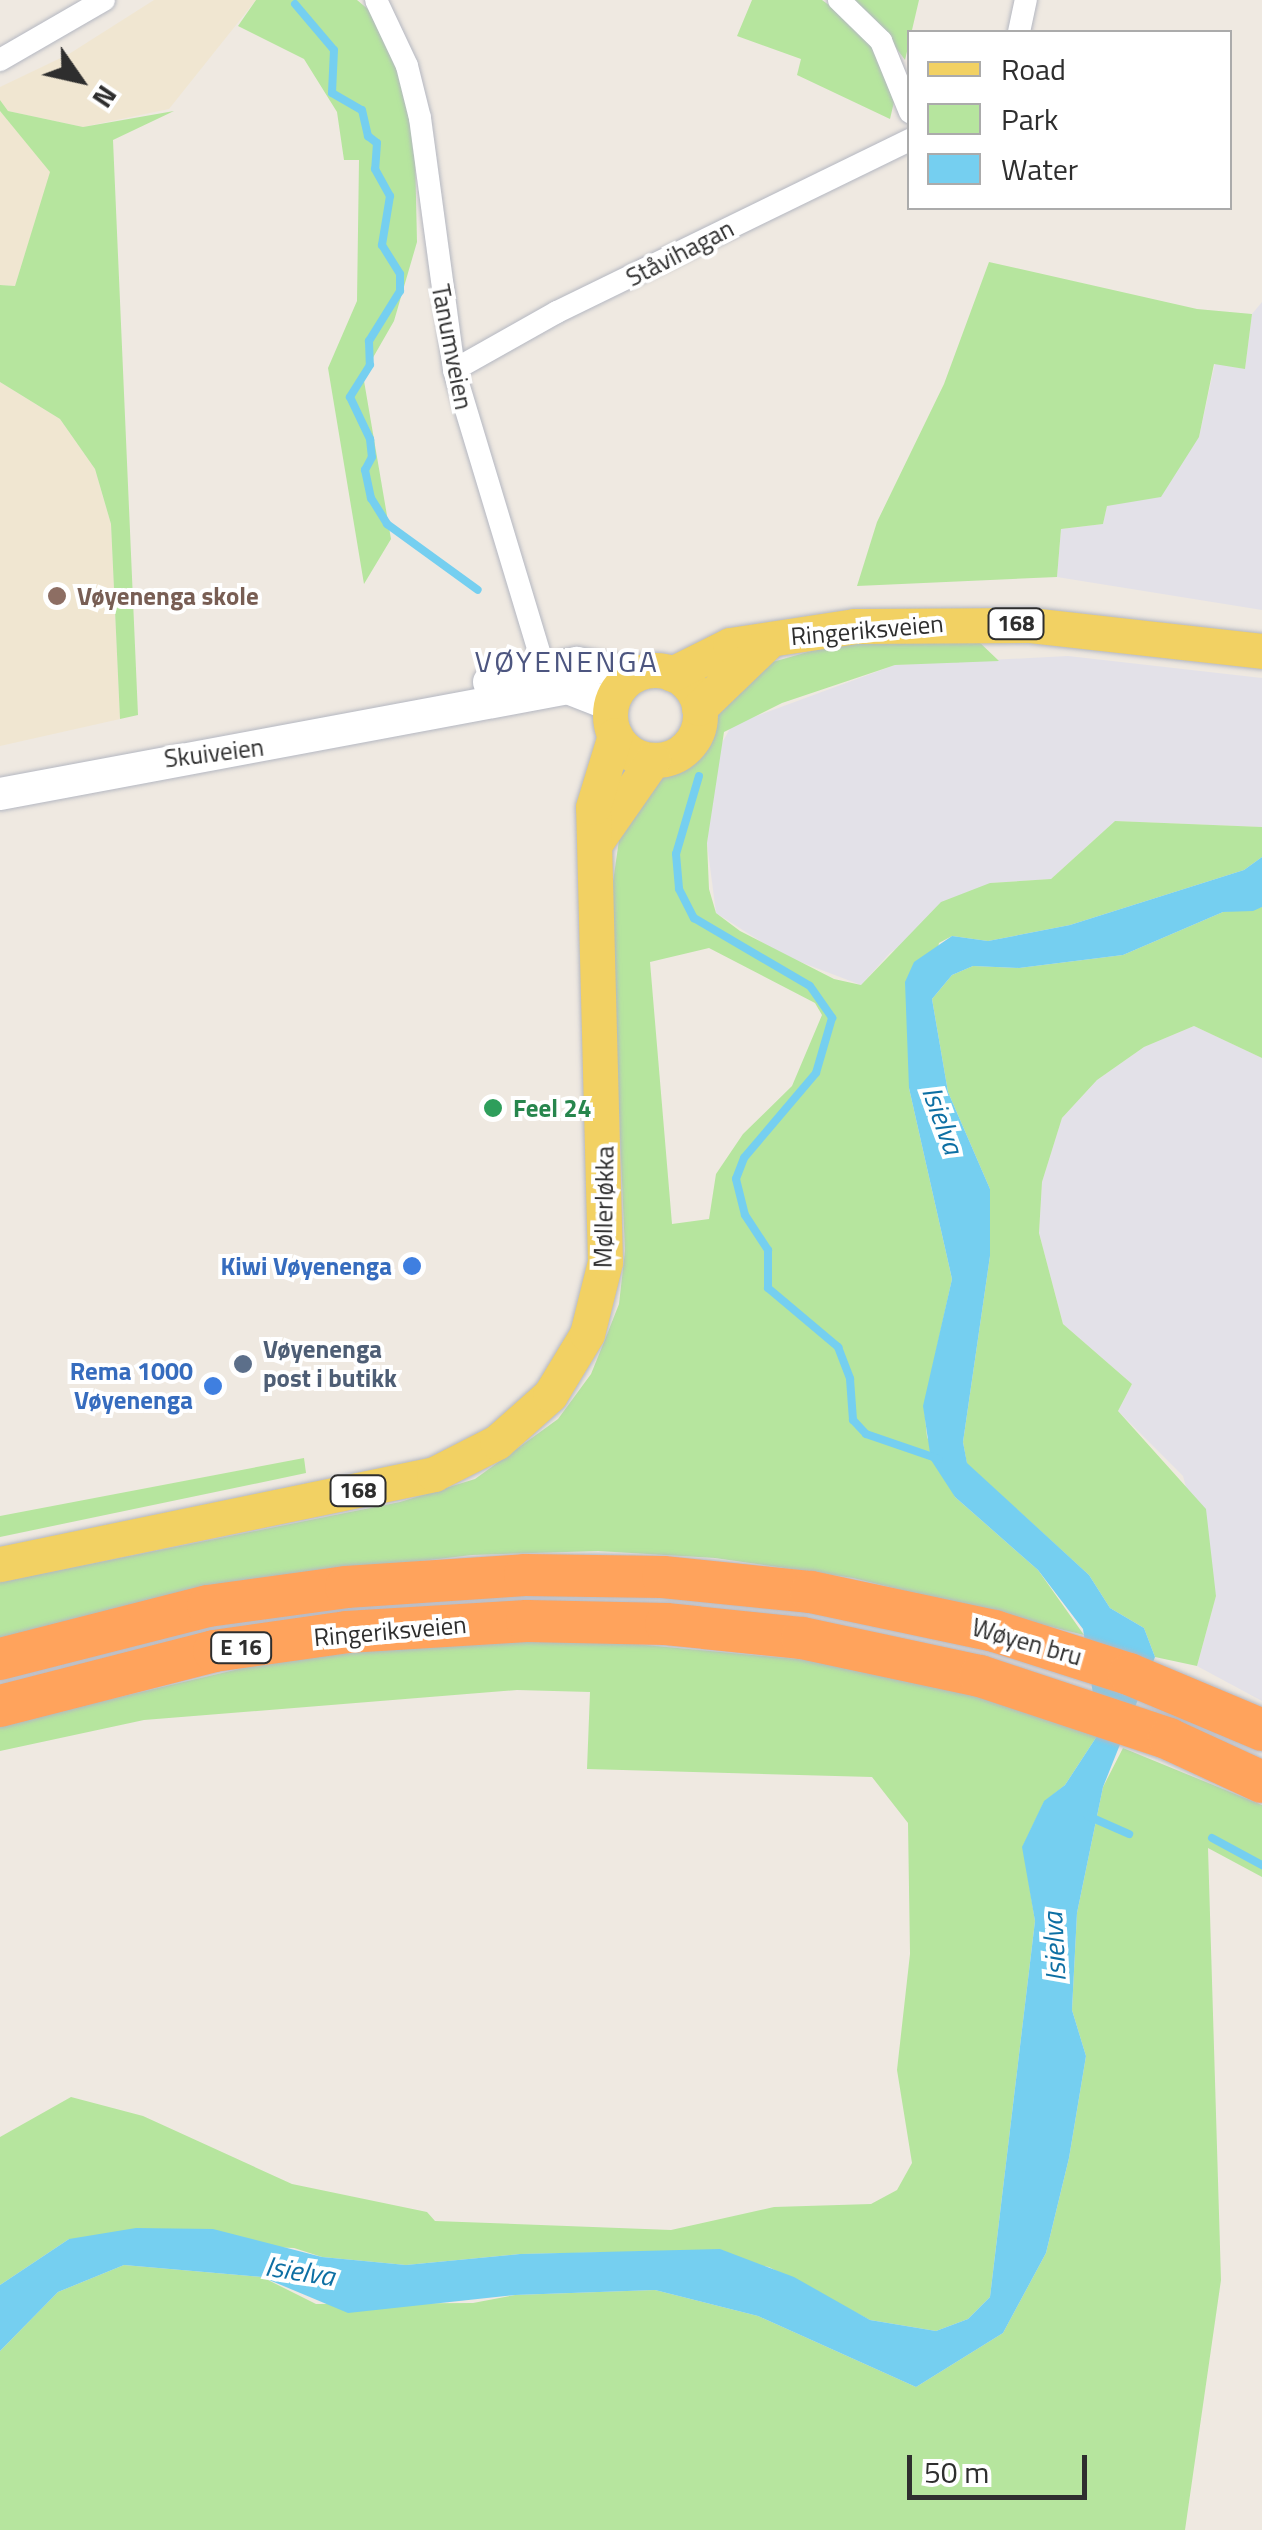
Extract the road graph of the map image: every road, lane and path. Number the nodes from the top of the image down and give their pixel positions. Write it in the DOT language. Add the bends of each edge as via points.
graph roads {
  1 [pos="104,0"];
  2 [pos="376,0"];
  3 [pos="839,0"];
  4 [pos="1026,0"];
  5 [pos="1020,30"];
  6 [pos="0,60"];
  7 [pos="907,105"];
  8 [pos="907,142"];
  9 [pos="454,370"];
  10 [pos="771,640"];
  11 [pos="1262,652"];
  12 [pos="636,674"];
  13 [pos="672,674"];
  14 [pos="548,680"];
  15 [pos="699,708"];
  16 [pos="613,720"];
  17 [pos="653,760"];
  18 [pos="0,794"];
  19 [pos="596,842"];
  20 [pos="0,1564"];
  21 [pos="869,1602"];
  22 [pos="858,1648"];
  23 [pos="0,1660"];
  24 [pos="0,1706"];
  25 [pos="1262,1730"];
  26 [pos="1262,1782"];
  1 -- 6 [label="street"];
  2 -- 9 [label="street, Tanumveien" via="407,66 420,118"];
  3 -- 7 [label="street" via="881,41"];
  4 -- 5 [label="street"];
  8 -- 9 [label="street, Ståvihagan"];
  9 -- 14 [label="street, Tanumveien"];
  10 -- 11 [label="main road, Ringeriksveien / 168" via="855,626 972,622"];
  10 -- 13 [label="main road, Ringeriksveien / 168" via="730,645"];
  10 -- 15 [label="main road, Ringeriksveien"];
  12 -- 13 [label="main road, 168"];
  12 -- 14 [label="main road, Skuiveien" via="588,663"];
  12 -- 16 [label="main road, 168"];
  13 -- 15 [label="main road" via="690,687"];
  14 -- 16 [label="main road, Skuiveien" via="581,690"];
  14 -- 18 [label="main road, Skuiveien" via="470,686 428,712"];
  15 -- 17 [label="main road" via="693,738 668,758"];
  16 -- 17 [label="main road" via="630,753"];
  16 -- 19 [label="main road, Møllerløkka / 168" via="593,807"];
  17 -- 19 [label="main road"];
  19 -- 20 [label="main road, Møllerløkka / 168" via="606,1262 587,1334 550,1394 497,1442 434,1474"];
  21 -- 23 [label="highway, Ringeriksveien / E 16" via="663,1577 484,1576 208,1606"];
  21 -- 25 [label="highway, Wøyen bru / E 16" via="1054,1647"];
  22 -- 24 [label="highway, Ringeriksveien / E 16" via="666,1624 487,1623 348,1632 214,1652"];
  22 -- 26 [label="highway, Wøyen bru / E 16" via="980,1676 1168,1739"];
}
